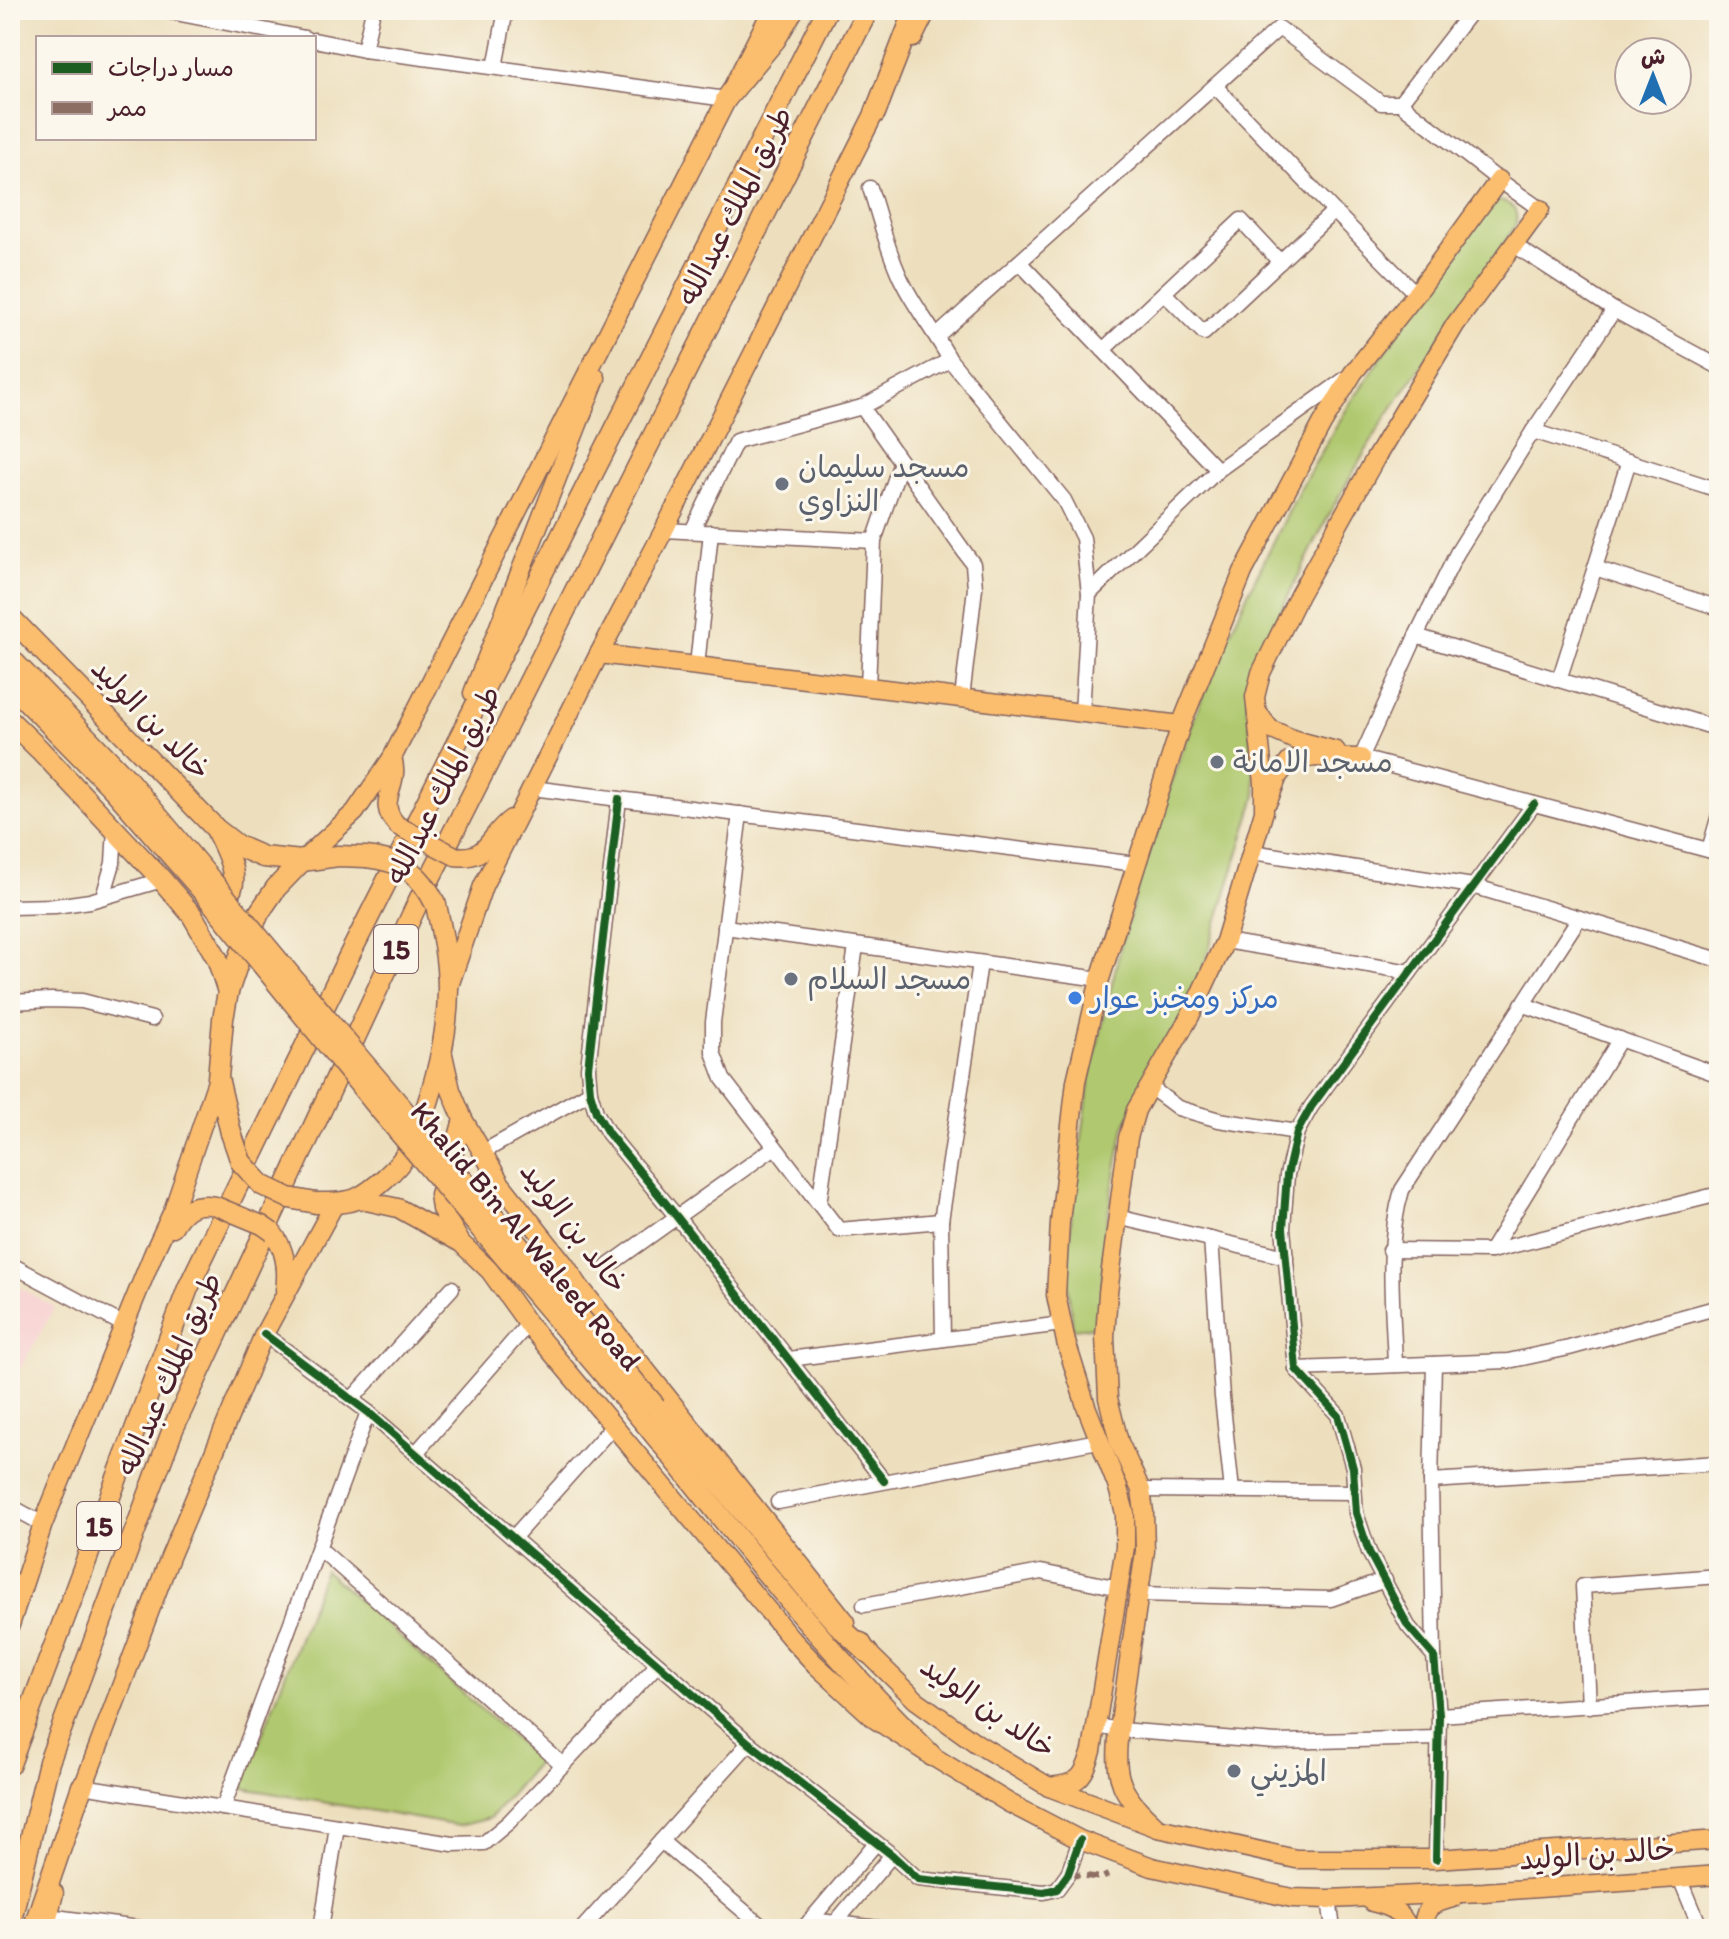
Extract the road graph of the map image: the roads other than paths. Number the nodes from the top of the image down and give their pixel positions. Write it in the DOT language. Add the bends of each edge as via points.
graph roads {
  1 [pos="160,10"];
  2 [pos="373,10"];
  3 [pos="506,10"];
  4 [pos="772,10"];
  5 [pos="793,10"];
  6 [pos="827,10"];
  7 [pos="868,10"];
  8 [pos="915,10"];
  9 [pos="927,10"];
  10 [pos="1472,10"];
  11 [pos="295,36"];
  12 [pos="316,40"];
  13 [pos="364,50"];
  14 [pos="495,67"];
  15 [pos="1215,86"];
  16 [pos="726,99"];
  17 [pos="1400,103"];
  18 [pos="875,113"];
  19 [pos="1499,180"];
  20 [pos="870,188"];
  21 [pos="1540,209"];
  22 [pos="1334,211"];
  23 [pos="1514,245"];
  24 [pos="1019,262"];
  25 [pos="1280,262"];
  26 [pos="636,274"];
  27 [pos="1164,293"];
  28 [pos="1416,294"];
  29 [pos="1614,310"];
  30 [pos="937,336"];
  31 [pos="1103,350"];
  32 [pos="950,360"];
  33 [pos="1719,367"];
  34 [pos="1353,373"];
  35 [pos="862,407"];
  36 [pos="1533,431"];
  37 [pos="1629,461"];
  38 [pos="901,462"];
  39 [pos="1218,470"];
  40 [pos="1719,490"];
  41 [pos="664,530"];
  42 [pos="692,531"];
  43 [pos="711,532"];
  44 [pos="874,541"];
  45 [pos="1595,568"];
  46 [pos="1089,594"];
  47 [pos="1719,608"];
  48 [pos="10,617"];
  49 [pos="1416,636"];
  50 [pos="599,654"];
  51 [pos="10,658"];
  52 [pos="697,666"];
  53 [pos="1559,680"];
  54 [pos="10,684"];
  55 [pos="868,687"];
  56 [pos="962,698"];
  57 [pos="1257,712"];
  58 [pos="1082,713"];
  59 [pos="10,721"];
  60 [pos="1181,725"];
  61 [pos="1719,729"];
  62 [pos="392,758"];
  63 [pos="1361,758"];
  64 [pos="443,771"];
  65 [pos="120,784"];
  66 [pos="532,788"];
  67 [pos="619,799"];
  68 [pos="1534,804"];
  69 [pos="1264,811"];
  70 [pos="740,814"];
  71 [pos="519,815"];
  72 [pos="1719,815"];
  73 [pos="115,829"];
  74 [pos="216,829"];
  75 [pos="1252,852"];
  76 [pos="1714,852"];
  77 [pos="302,861"];
  78 [pos="1136,864"];
  79 [pos="167,886"];
  80 [pos="1473,886"];
  81 [pos="103,897"];
  82 [pos="10,907"];
  83 [pos="1579,918"];
  84 [pos="725,927"];
  85 [pos="1225,941"];
  86 [pos="856,946"];
  87 [pos="1719,960"];
  88 [pos="980,963"];
  89 [pos="1410,972"];
  90 [pos="1100,979"];
  91 [pos="448,988"];
  92 [pos="228,992"];
  93 [pos="10,1002"];
  94 [pos="1522,1004"];
  95 [pos="152,1019"];
  96 [pos="1620,1039"];
  97 [pos="442,1050"];
  98 [pos="1719,1075"];
  99 [pos="218,1078"];
  100 [pos="1150,1087"];
  101 [pos="590,1092"];
  102 [pos="463,1119"];
  103 [pos="1297,1132"];
  104 [pos="775,1147"];
  105 [pos="483,1152"];
  106 [pos="1719,1194"];
  107 [pos="357,1199"];
  108 [pos="326,1203"];
  109 [pos="819,1204"];
  110 [pos="677,1217"];
  111 [pos="1117,1217"];
  112 [pos="941,1221"];
  113 [pos="1211,1239"];
  114 [pos="461,1243"];
  115 [pos="1390,1250"];
  116 [pos="1491,1251"];
  117 [pos="154,1252"];
  118 [pos="1286,1257"];
  119 [pos="10,1264"];
  120 [pos="608,1266"];
  121 [pos="452,1288"];
  122 [pos="284,1296"];
  123 [pos="1719,1307"];
  124 [pos="528,1324"];
  125 [pos="1062,1324"];
  126 [pos="124,1325"];
  127 [pos="264,1334"];
  128 [pos="943,1339"];
  129 [pos="789,1359"];
  130 [pos="1434,1364"];
  131 [pos="1395,1365"];
  132 [pos="1296,1369"];
  133 [pos="352,1399"];
  134 [pos="368,1412"];
  135 [pos="648,1412"];
  136 [pos="613,1426"];
  137 [pos="1098,1441"];
  138 [pos="416,1453"];
  139 [pos="1719,1463"];
  140 [pos="884,1481"];
  141 [pos="1431,1481"];
  142 [pos="1141,1490"];
  143 [pos="1232,1491"];
  144 [pos="1354,1492"];
  145 [pos="778,1502"];
  146 [pos="10,1506"];
  147 [pos="43,1524"];
  148 [pos="513,1538"];
  149 [pos="319,1548"];
  150 [pos="1719,1576"];
  151 [pos="1385,1580"];
  152 [pos="1119,1588"];
  153 [pos="1139,1594"];
  154 [pos="864,1605"];
  155 [pos="10,1625"];
  156 [pos="868,1653"];
  157 [pos="1434,1656"];
  158 [pos="658,1664"];
  159 [pos="1719,1697"];
  160 [pos="1589,1706"];
  161 [pos="1439,1715"];
  162 [pos="1097,1726"];
  163 [pos="1119,1730"];
  164 [pos="1438,1738"];
  165 [pos="749,1743"];
  166 [pos="932,1756"];
  167 [pos="10,1764"];
  168 [pos="563,1765"];
  169 [pos="82,1786"];
  170 [pos="1049,1787"];
  171 [pos="223,1808"];
  172 [pos="337,1826"];
  173 [pos="1158,1828"];
  174 [pos="1080,1840"];
  175 [pos="1719,1840"];
  176 [pos="661,1841"];
  177 [pos="876,1843"];
  178 [pos="892,1855"];
  179 [pos="1436,1859"];
  180 [pos="1719,1875"];
  181 [pos="1680,1878"];
  182 [pos="1484,1892"];
  183 [pos="1329,1899"];
  184 [pos="10,1924"];
  185 [pos="807,1924"];
  186 [pos="42,1925"];
  187 [pos="833,1926"];
  188 [pos="146,1929"];
  189 [pos="321,1929"];
  190 [pos="582,1929"];
  191 [pos="765,1929"];
  192 [pos="887,1929"];
  193 [pos="1333,1929"];
  194 [pos="1409,1929"];
  195 [pos="1423,1929"];
  196 [pos="1701,1929"];
  1 -- 11 [label="street"];
  2 -- 13 [label="street"];
  3 -- 14 [label="street"];
  4 -- 16 [label="main road"];
  5 -- 16 [label="highway"];
  6 -- 64 [label="highway, طريق الملك عبدالله / 15"];
  7 -- 184 [label="highway, طريق الملك عبدالله / 15" via="418,902 173,1429 49,1762"];
  8 -- 18 [label="highway"];
  9 -- 18 [label="main road"];
  10 -- 17 [label="street"];
  12 -- 13 [label="street"];
  13 -- 14 [label="street"];
  14 -- 16 [label="street"];
  15 -- 17 [label="street" via="1279,28 1381,103"];
  15 -- 22 [label="street"];
  15 -- 24 [label="street"];
  16 -- 26 [label="main road"];
  17 -- 19 [label="street"];
  18 -- 41 [label="main road"];
  19 -- 21 [label="street"];
  19 -- 28 [label="main road"];
  20 -- 30 [label="street" via="900,277"];
  21 -- 23 [label="main road"];
  22 -- 25 [label="street"];
  22 -- 28 [label="street"];
  23 -- 29 [label="street"];
  23 -- 57 [label="main road" via="1447,338 1299,595 1261,673"];
  24 -- 30 [label="street"];
  24 -- 31 [label="street"];
  25 -- 27 [label="street" via="1204,333"];
  25 -- 27 [label="street" via="1241,220"];
  26 -- 62 [label="main road"];
  26 -- 64 [label="main road"];
  27 -- 31 [label="street"];
  28 -- 34 [label="main road"];
  29 -- 33 [label="street"];
  29 -- 36 [label="street"];
  30 -- 32 [label="street"];
  31 -- 39 [label="street"];
  32 -- 35 [label="street"];
  32 -- 46 [label="street" via="1064,500 1083,538"];
  34 -- 39 [label="street"];
  34 -- 60 [label="main road" via="1243,572"];
  35 -- 38 [label="street"];
  35 -- 42 [label="street" via="736,441"];
  36 -- 37 [label="street"];
  36 -- 49 [label="street" via="1457,553"];
  37 -- 40 [label="street"];
  37 -- 45 [label="street"];
  38 -- 44 [label="street"];
  38 -- 56 [label="street" via="973,564"];
  39 -- 46 [label="street"];
  41 -- 42 [label="street"];
  41 -- 50 [label="main road"];
  42 -- 43 [label="street"];
  43 -- 44 [label="street"];
  43 -- 52 [label="street"];
  44 -- 55 [label="street"];
  45 -- 47 [label="street"];
  45 -- 53 [label="street"];
  46 -- 58 [label="street"];
  48 -- 74 [label="highway, خالد بن الوليد / 15"];
  49 -- 53 [label="street"];
  49 -- 63 [label="street"];
  50 -- 52 [label="main road"];
  50 -- 66 [label="main road"];
  51 -- 65 [label="highway, Khalid Bin Al Waleed Road"];
  52 -- 55 [label="main road"];
  53 -- 61 [label="street"];
  54 -- 65 [label="highway, Khalid Bin Al Waleed Road"];
  55 -- 56 [label="main road"];
  56 -- 58 [label="main road"];
  57 -- 63 [label="main road" via="1270,729"];
  57 -- 69 [label="main road"];
  58 -- 60 [label="main road"];
  59 -- 73 [label="highway, خالد بن الوليد / 15"];
  60 -- 78 [label="main road"];
  62 -- 71 [label="main road, bridge" via="390,816 398,826 455,856 482,853 504,824"];
  62 -- 77 [label="main road" via="355,812"];
  63 -- 68 [label="street"];
  63 -- 69 [label="main road" via="1290,761"];
  64 -- 167 [label="highway, طريق الملك عبدالله / 15" via="188,1288"];
  65 -- 135 [label="highway, Khalid Bin Al Waleed Road, bridge" via="361,1060"];
  66 -- 67 [label="street"];
  66 -- 71 [label="main road"];
  67 -- 70 [label="street"];
  67 -- 101 [label="street" via="588,1068"];
  68 -- 76 [label="street"];
  68 -- 80 [label="street"];
  69 -- 75 [label="main road"];
  70 -- 78 [label="street"];
  70 -- 84 [label="street"];
  71 -- 91 [label="main road" via="483,886"];
  72 -- 76 [label="street"];
  73 -- 79 [label="highway, خالد بن الوليد / 15"];
  73 -- 81 [label="street"];
  74 -- 77 [label="highway, خالد بن الوليد / 15" via="263,857"];
  74 -- 79 [label="highway, 15" via="234,872 227,894 216,902 199,902"];
  75 -- 80 [label="street"];
  75 -- 85 [label="main road"];
  77 -- 91 [label="highway, خالد بن الوليد / 15, bridge" via="338,856 388,861 426,884 442,932"];
  77 -- 92 [label="highway, خالد بن الوليد / 15" via="259,913"];
  78 -- 90 [label="main road"];
  79 -- 81 [label="street"];
  79 -- 92 [label="highway, خالد بن الوليد / 15" via="211,947"];
  80 -- 83 [label="street"];
  80 -- 89 [label="street"];
  81 -- 82 [label="street"];
  83 -- 87 [label="street"];
  83 -- 94 [label="street"];
  84 -- 86 [label="street"];
  84 -- 104 [label="street" via="713,1052 723,1079"];
  85 -- 89 [label="street"];
  85 -- 100 [label="main road"];
  86 -- 88 [label="street"];
  86 -- 109 [label="street"];
  88 -- 90 [label="street"];
  88 -- 112 [label="street"];
  89 -- 103 [label="street"];
  90 -- 125 [label="main road" via="1076,1081 1060,1222 1056,1295"];
  91 -- 97 [label="highway, خالد بن الوليد / 15"];
  92 -- 99 [label="highway, خالد بن الوليد / 15"];
  93 -- 95 [label="street" via="82,1001"];
  94 -- 96 [label="street"];
  94 -- 115 [label="street" via="1402,1190"];
  96 -- 98 [label="street"];
  96 -- 116 [label="street"];
  97 -- 102 [label="main road, خالد بن الوليد"];
  97 -- 107 [label="highway, خالد بن الوليد / 15" via="432,1092 406,1155"];
  99 -- 108 [label="highway, خالد بن الوليد / 15, bridge" via="241,1162 262,1185 289,1198"];
  99 -- 117 [label="main road"];
  100 -- 103 [label="street" via="1178,1108"];
  100 -- 111 [label="main road" via="1128,1138"];
  101 -- 105 [label="street"];
  101 -- 110 [label="street" via="608,1133"];
  102 -- 105 [label="main road, خالد بن الوليد"];
  102 -- 114 [label="main road" via="439,1194 441,1209"];
  103 -- 118 [label="street" via="1287,1175"];
  104 -- 109 [label="street"];
  104 -- 110 [label="street"];
  105 -- 156 [label="main road, خالد بن الوليد" via="527,1219"];
  106 -- 116 [label="street"];
  107 -- 108 [label="highway, خالد بن الوليد / 15"];
  107 -- 114 [label="main road, خالد بن الوليد" via="398,1208"];
  108 -- 122 [label="main road"];
  109 -- 112 [label="street" via="839,1230"];
  110 -- 120 [label="street"];
  110 -- 129 [label="street"];
  111 -- 113 [label="street"];
  111 -- 142 [label="main road" via="1105,1337 1108,1398 1119,1442"];
  112 -- 128 [label="street"];
  113 -- 118 [label="street"];
  113 -- 143 [label="street"];
  114 -- 124 [label="main road, خالد بن الوليد" via="490,1271"];
  115 -- 116 [label="street"];
  115 -- 131 [label="street"];
  117 -- 122 [label="main road, bridge" via="186,1210 216,1206 262,1225 279,1241 286,1266"];
  117 -- 126 [label="main road"];
  118 -- 132 [label="street"];
  119 -- 126 [label="street"];
  121 -- 133 [label="street"];
  122 -- 127 [label="main road"];
  123 -- 130 [label="street" via="1508,1361"];
  124 -- 136 [label="main road, خالد بن الوليد"];
  124 -- 138 [label="street"];
  125 -- 128 [label="street"];
  125 -- 137 [label="main road"];
  126 -- 147 [label="main road"];
  127 -- 133 [label="street"];
  127 -- 169 [label="main road"];
  128 -- 129 [label="street"];
  129 -- 140 [label="street"];
  130 -- 131 [label="street"];
  130 -- 141 [label="street"];
  131 -- 132 [label="street"];
  132 -- 144 [label="street" via="1338,1415"];
  133 -- 134 [label="street"];
  134 -- 138 [label="street"];
  134 -- 149 [label="street"];
  135 -- 156 [label="highway, Khalid Bin Al Waleed Road"];
  135 -- 166 [label="highway, Khalid Bin Al Waleed Road" via="692,1478 804,1619"];
  136 -- 148 [label="street"];
  136 -- 166 [label="main road, خالد بن الوليد" via="816,1665 876,1720"];
  137 -- 140 [label="street"];
  137 -- 152 [label="main road" via="1125,1513"];
  138 -- 148 [label="street"];
  139 -- 141 [label="street"];
  140 -- 145 [label="street"];
  141 -- 157 [label="street"];
  142 -- 143 [label="street"];
  142 -- 153 [label="main road" via="1145,1551"];
  143 -- 144 [label="street"];
  144 -- 151 [label="street" via="1369,1552"];
  146 -- 147 [label="street"];
  147 -- 155 [label="main road"];
  148 -- 158 [label="street"];
  149 -- 168 [label="street"];
  149 -- 171 [label="street"];
  150 -- 160 [label="street" via="1583,1586"];
  151 -- 153 [label="street" via="1331,1599"];
  151 -- 157 [label="street" via="1408,1626"];
  152 -- 154 [label="street" via="1041,1572"];
  152 -- 162 [label="main road"];
  153 -- 163 [label="main road"];
  156 -- 170 [label="main road, خالد بن الوليد" via="916,1700"];
  157 -- 161 [label="street"];
  158 -- 165 [label="street"];
  158 -- 168 [label="street"];
  159 -- 160 [label="street"];
  160 -- 161 [label="street"];
  161 -- 164 [label="street"];
  162 -- 163 [label="street"];
  162 -- 170 [label="main road" via="1086,1770 1076,1781"];
  163 -- 164 [label="street" via="1276,1742"];
  163 -- 173 [label="main road" via="1117,1772 1122,1788"];
  164 -- 179 [label="street"];
  165 -- 176 [label="street"];
  165 -- 177 [label="street"];
  166 -- 174 [label="main road, خالد بن الوليد"];
  168 -- 172 [label="street" via="484,1843 453,1844"];
  169 -- 171 [label="street"];
  169 -- 186 [label="highway"];
  170 -- 173 [label="main road, خالد بن الوليد"];
  171 -- 172 [label="street"];
  172 -- 189 [label="street"];
  173 -- 179 [label="main road, خالد بن الوليد" via="1296,1859"];
  174 -- 178 [label="street" via="1068,1874 1057,1889 1044,1892 918,1879"];
  174 -- 183 [label="main road, خالد بن الوليد" via="1152,1867 1292,1898"];
  175 -- 179 [label="main road, خالد بن الوليد"];
  176 -- 190 [label="street"];
  176 -- 191 [label="street"];
  177 -- 178 [label="street"];
  177 -- 185 [label="street"];
  178 -- 187 [label="street"];
  180 -- 181 [label="main road, خالد بن الوليد"];
  181 -- 182 [label="main road, خالد بن الوليد"];
  181 -- 196 [label="street"];
  182 -- 183 [label="main road, خالد بن الوليد"];
  182 -- 195 [label="main road" via="1432,1905"];
  183 -- 193 [label="street"];
  183 -- 194 [label="main road" via="1393,1908"];
  185 -- 187 [label="street"];
  186 -- 188 [label="street"];
  187 -- 192 [label="street"];
}
